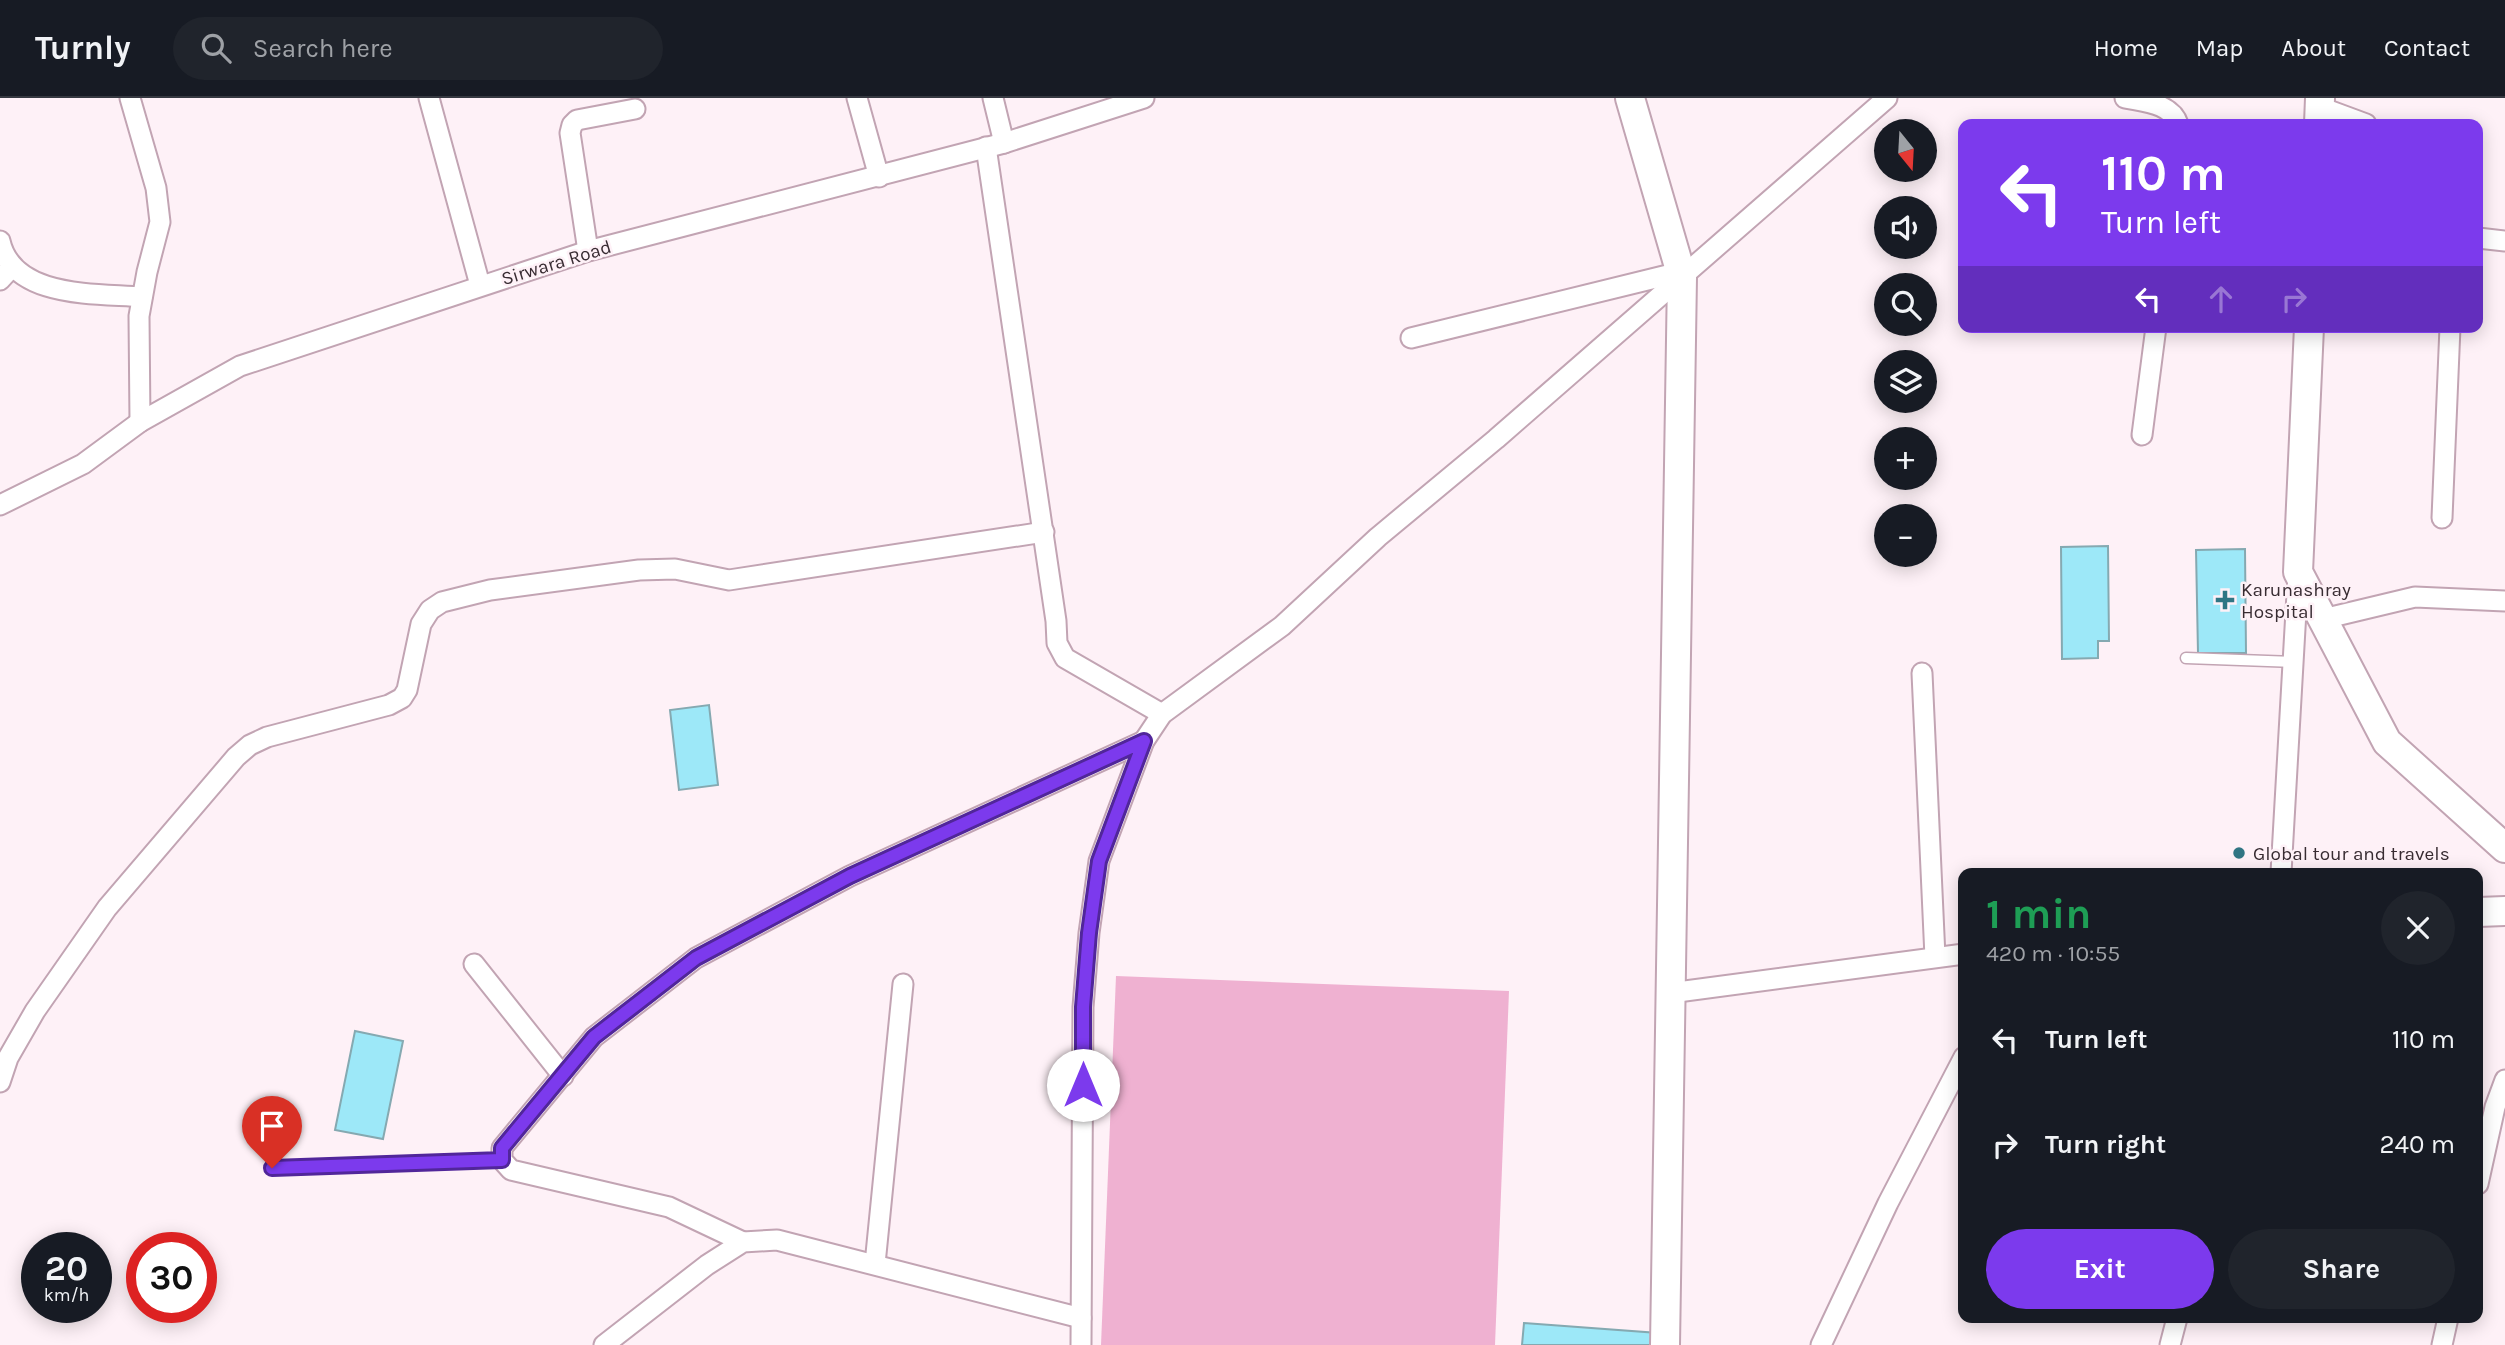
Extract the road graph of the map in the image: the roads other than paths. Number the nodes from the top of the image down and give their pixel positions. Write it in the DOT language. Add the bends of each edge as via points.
graph roads {
  1 [pos="130,98"];
  2 [pos="429,98"];
  3 [pos="856,98"];
  4 [pos="993,98"];
  5 [pos="1630,98"];
  6 [pos="1886,98"];
  7 [pos="2125,98"];
  8 [pos="1139,99"];
  9 [pos="635,109"];
  10 [pos="2320,110"];
  11 [pos="2176,119"];
  12 [pos="2350,119"];
  13 [pos="995,145"];
  14 [pos="879,177"];
  15 [pos="2483,240"];
  16 [pos="0,241"];
  17 [pos="2505,242"];
  18 [pos="588,251"];
  19 [pos="6,273"];
  20 [pos="1681,274"];
  21 [pos="480,285"];
  22 [pos="142,297"];
  23 [pos="2156,333"];
  24 [pos="2309,333"];
  25 [pos="2449,333"];
  26 [pos="1411,338"];
  27 [pos="140,422"];
  28 [pos="2142,435"];
  29 [pos="0,505"];
  30 [pos="2442,518"];
  31 [pos="1044,532"];
  32 [pos="2298,572"];
  33 [pos="2505,601"];
  34 [pos="2323,619"];
  35 [pos="2186,659"];
  36 [pos="2293,662"];
  37 [pos="1922,673"];
  38 [pos="1162,714"];
  39 [pos="1144,741"];
  40 [pos="2505,848"];
  41 [pos="2281,868"];
  42 [pos="2505,911"];
  43 [pos="2483,912"];
  44 [pos="1958,955"];
  45 [pos="1935,957"];
  46 [pos="474,964"];
  47 [pos="902,984"];
  48 [pos="1670,993"];
  49 [pos="1958,1069"];
  50 [pos="563,1076"];
  51 [pos="2505,1080"];
  52 [pos="0,1082"];
  53 [pos="502,1160"];
  54 [pos="2483,1161"];
  55 [pos="272,1168"];
  56 [pos="743,1242"];
  57 [pos="875,1264"];
  58 [pos="1081,1318"];
  59 [pos="2176,1323"];
  60 [pos="2447,1323"];
  61 [pos="604,1345"];
  62 [pos="1080,1345"];
  63 [pos="1665,1345"];
  64 [pos="1821,1345"];
  65 [pos="2170,1345"];
  66 [pos="2442,1345"];
  1 -- 22 [label="street" via="156,188 160,222"];
  2 -- 21 [label="street"];
  3 -- 14 [label="street"];
  4 -- 13 [label="street"];
  5 -- 20 [label="street"];
  6 -- 20 [label="street"];
  7 -- 11 [label="street" via="2161,106"];
  8 -- 13 [label="street, Sirwara Road"];
  9 -- 18 [label="street" via="577,120 572,125"];
  10 -- 12 [label="street"];
  13 -- 14 [label="street, Sirwara Road"];
  13 -- 31 [label="street"];
  14 -- 18 [label="street, Sirwara Road"];
  15 -- 17 [label="street"];
  16 -- 19 [label="street"];
  18 -- 21 [label="street, Sirwara Road"];
  19 -- 22 [label="street" via="46,286"];
  20 -- 26 [label="street"];
  20 -- 38 [label="street" via="1282,626"];
  20 -- 48 [label="street"];
  21 -- 27 [label="street, Sirwara Road" via="240,366"];
  22 -- 27 [label="street"];
  23 -- 28 [label="street"];
  24 -- 32 [label="street"];
  25 -- 30 [label="street"];
  27 -- 29 [label="street, Sirwara Road" via="83,464"];
  31 -- 38 [label="street" via="1057,643 1065,658"];
  31 -- 52 [label="street" via="729,580 675,569 639,570 490,590 442,602 421,624 410,681 401,698 267,737 236,757 107,908 35,1011"];
  32 -- 34 [label="street"];
  32 -- 36 [label="street"];
  33 -- 34 [label="street" via="2415,597"];
  34 -- 40 [label="street" via="2387,743"];
  35 -- 36 [label="lane"];
  36 -- 41 [label="street"];
  37 -- 45 [label="street"];
  38 -- 39 [label="street"];
  39 -- 50 [label="street" via="850,876 696,958 594,1037"];
  39 -- 58 [label="street" via="1099,861 1089,933 1083,1007"];
  42 -- 43 [label="street"];
  44 -- 45 [label="street"];
  45 -- 48 [label="street"];
  46 -- 50 [label="street"];
  47 -- 57 [label="street"];
  48 -- 63 [label="street"];
  49 -- 64 [label="street"];
  50 -- 53 [label="street" via="502,1148"];
  51 -- 54 [label="street"];
  53 -- 55 [label="lane"];
  53 -- 56 [label="street" via="511,1170 669,1207"];
  56 -- 57 [label="street" via="777,1240"];
  56 -- 61 [label="street"];
  57 -- 58 [label="street"];
  58 -- 62 [label="street"];
  59 -- 65 [label="street"];
  60 -- 66 [label="street"];
}
